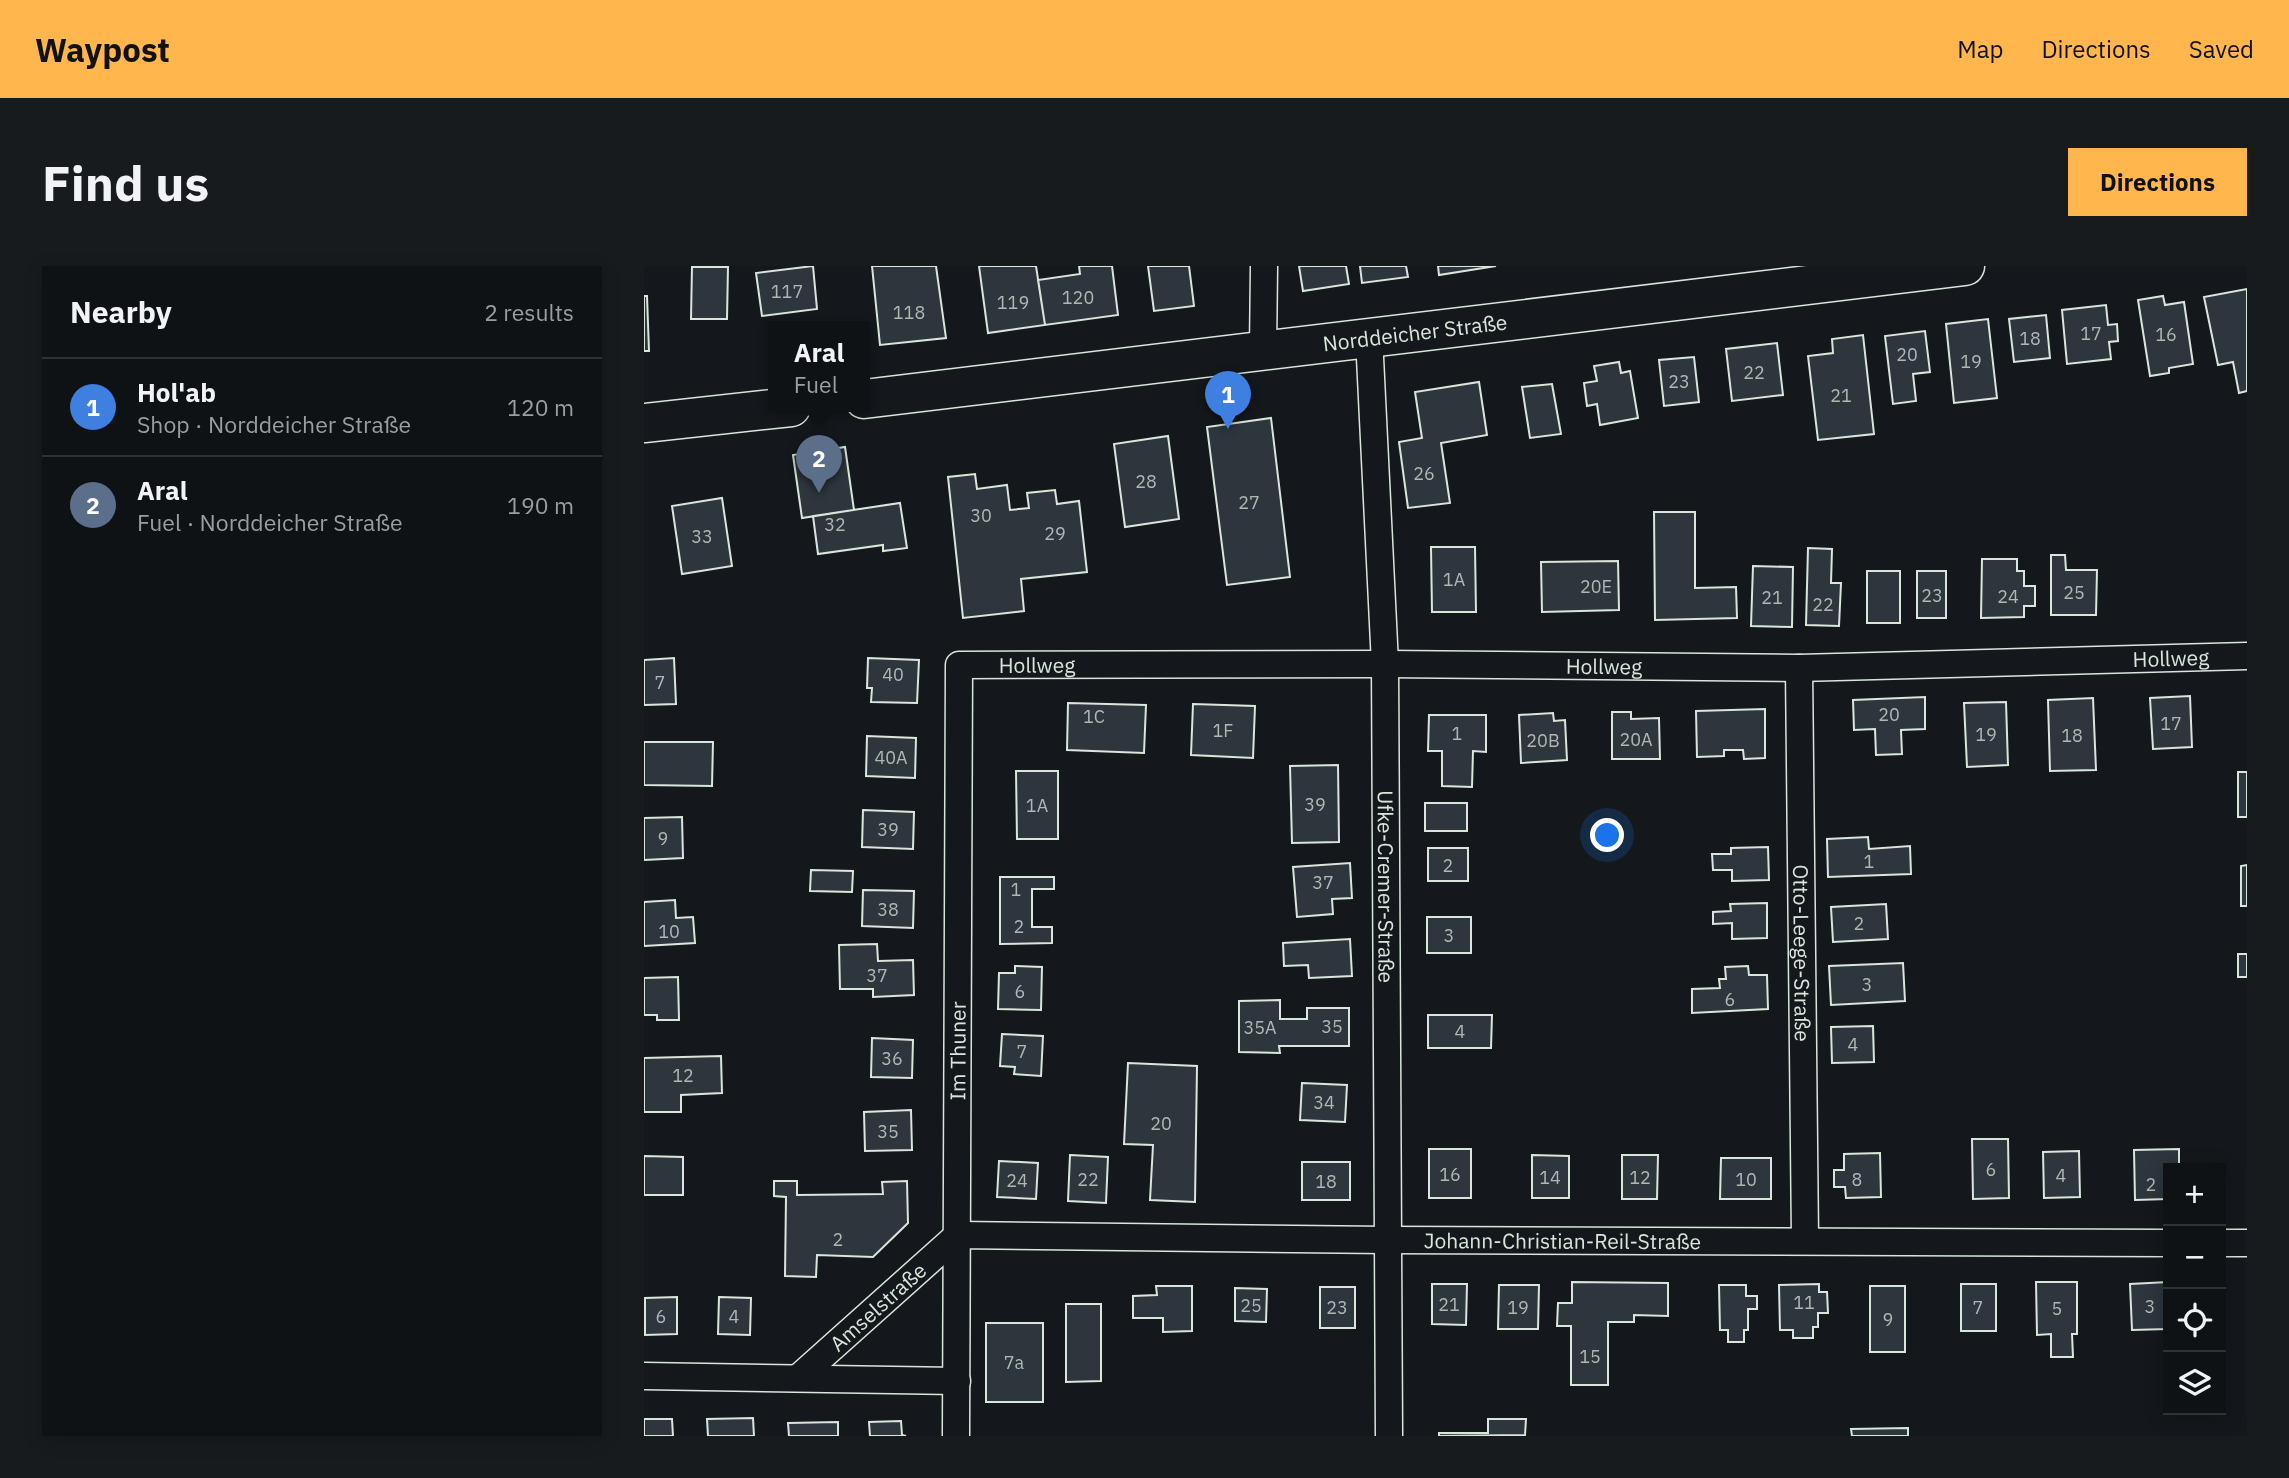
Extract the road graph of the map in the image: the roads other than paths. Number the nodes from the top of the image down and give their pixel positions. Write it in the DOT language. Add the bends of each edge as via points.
graph roads {
  1 [pos="1264,266"];
  2 [pos="1965,266"];
  3 [pos="1368,337"];
  4 [pos="1263,351"];
  5 [pos="870,398"];
  6 [pos="768,410"];
  7 [pos="644,423"];
  8 [pos="2247,656"];
  9 [pos="1385,664"];
  10 [pos="959,665"];
  11 [pos="1799,668"];
  12 [pos="958,1235"];
  13 [pos="1805,1239"];
  14 [pos="1386,1240"];
  15 [pos="2163,1242"];
  16 [pos="2226,1243"];
  17 [pos="2247,1243"];
  18 [pos="644,1376"];
  19 [pos="798,1378"];
  20 [pos="957,1381"];
  21 [pos="956,1436"];
  22 [pos="1389,1436"];
  1 -- 4 [label="street"];
  2 -- 3 [label="main road, Norddeicher Straße"];
  3 -- 4 [label="main road, Norddeicher Straße"];
  3 -- 9 [label="street, Ufke-Cremer-Straße"];
  4 -- 5 [label="main road, Norddeicher Straße"];
  6 -- 7 [label="main road"];
  8 -- 11 [label="street, Hollweg"];
  9 -- 10 [label="street, Hollweg"];
  9 -- 11 [label="street, Hollweg"];
  9 -- 14 [label="street, Ufke-Cremer-Straße"];
  10 -- 12 [label="street, Im Thuner"];
  11 -- 13 [label="street, Otto-Leege-Straße"];
  12 -- 14 [label="street, Johann-Christian-Reil-Straße"];
  12 -- 19 [label="street, Amselstraße"];
  12 -- 20 [label="street, Im Thuner"];
  13 -- 14 [label="street, Johann-Christian-Reil-Straße"];
  13 -- 15 [label="street, Johann-Christian-Reil-Straße"];
  14 -- 22 [label="street, Ufke-Cremer-Straße"];
  16 -- 17 [label="street"];
  18 -- 19 [label="street, Amselstraße"];
  19 -- 20 [label="street, Amselstraße"];
  20 -- 21 [label="street, Im Thuner"];
}
